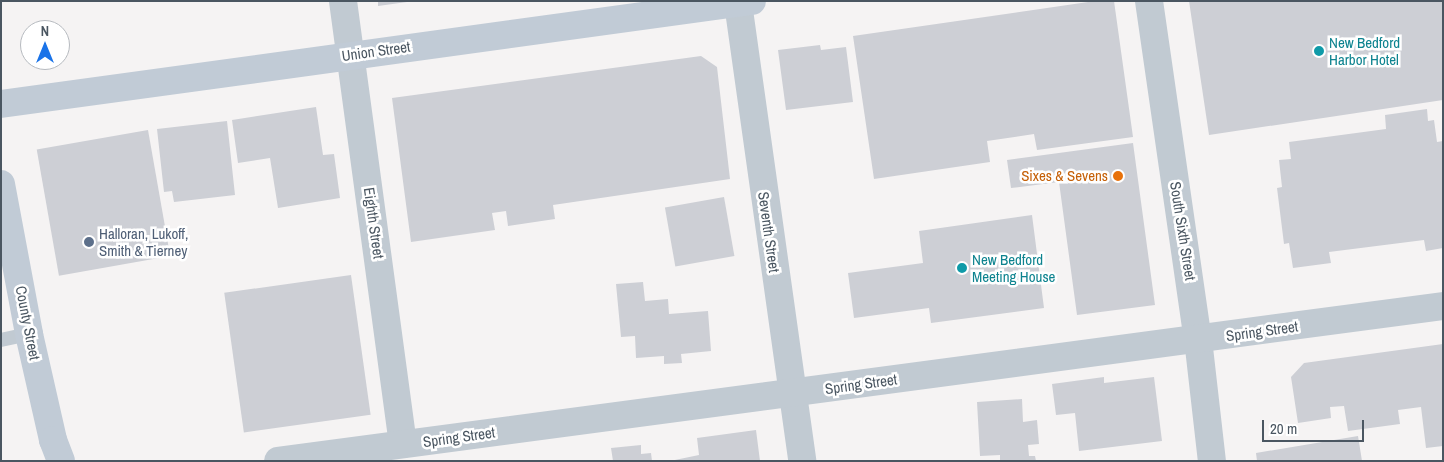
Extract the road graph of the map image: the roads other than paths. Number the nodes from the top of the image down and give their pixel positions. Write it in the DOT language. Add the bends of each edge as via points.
graph roads {
  1 [pos="343,1"];
  2 [pos="1149,1"];
  3 [pos="745,2"];
  4 [pos="350,55"];
  5 [pos="1,104"];
  6 [pos="1,184"];
  7 [pos="1443,306"];
  8 [pos="29,334"];
  9 [pos="1198,339"];
  10 [pos="1,340"];
  11 [pos="791,393"];
  12 [pos="403,444"];
  13 [pos="61,461"];
  14 [pos="278,461"];
  15 [pos="802,461"];
  16 [pos="1212,461"];
  1 -- 4 [label="street, Eighth Street"];
  2 -- 9 [label="street, South Sixth Street"];
  3 -- 4 [label="main road, Union Street"];
  3 -- 11 [label="street, Seventh Street"];
  4 -- 5 [label="main road, Union Street"];
  4 -- 12 [label="street, Eighth Street"];
  6 -- 8 [label="main road, County Street"];
  7 -- 9 [label="street, Spring Street"];
  8 -- 10 [label="lane"];
  8 -- 13 [label="main road, County Street" via="53,440"];
  9 -- 11 [label="street, Spring Street"];
  9 -- 16 [label="street, South Sixth Street"];
  11 -- 12 [label="street, Spring Street"];
  11 -- 15 [label="street, Seventh Street"];
  12 -- 14 [label="street, Spring Street"];
}
